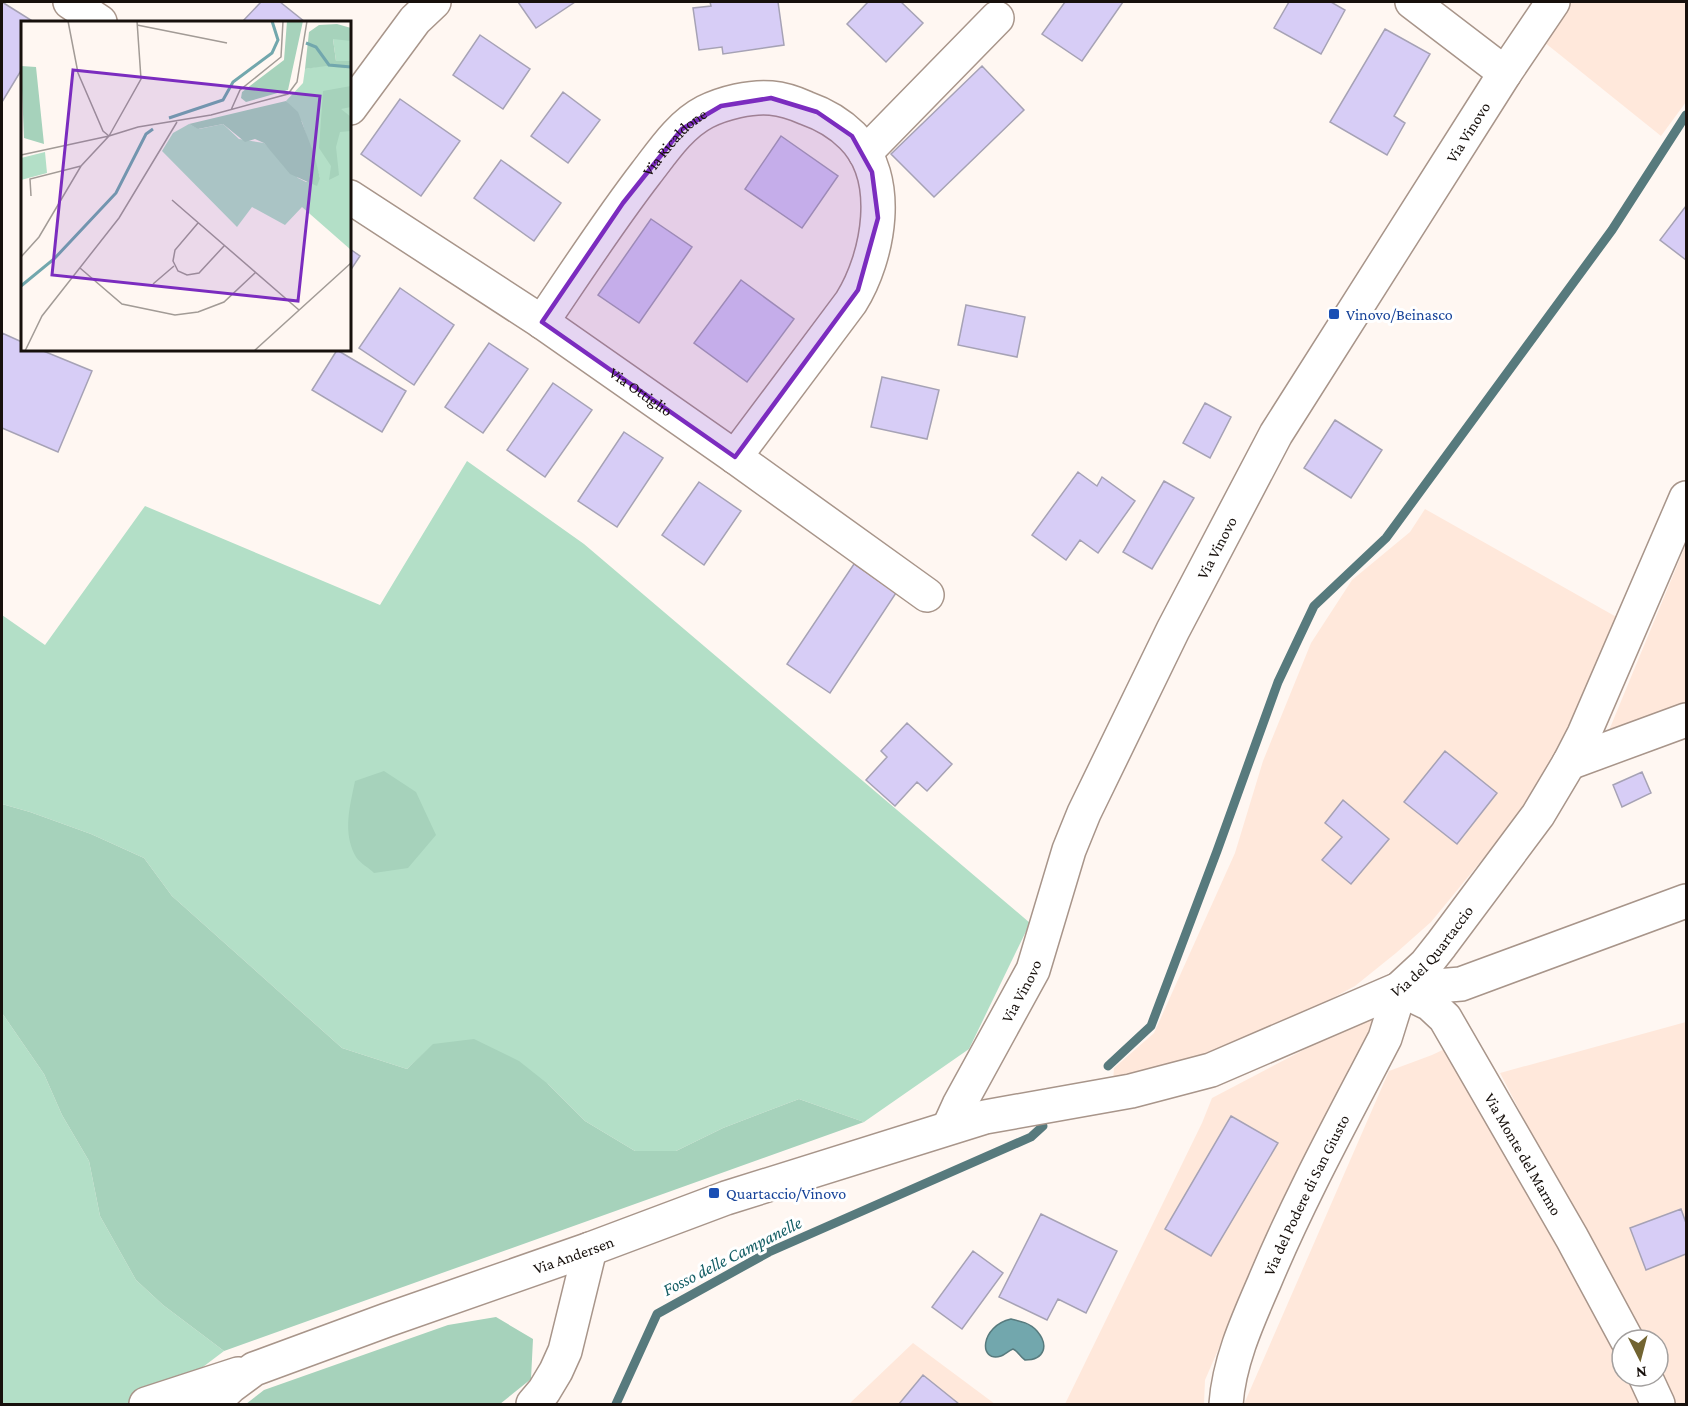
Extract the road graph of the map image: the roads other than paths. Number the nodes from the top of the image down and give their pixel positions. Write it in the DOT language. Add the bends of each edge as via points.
graph roads {
  1 [pos="70,2"];
  2 [pos="434,2"];
  3 [pos="1412,2"];
  4 [pos="1553,2"];
  5 [pos="998,18"];
  6 [pos="98,21"];
  7 [pos="1505,73"];
  8 [pos="351,107"];
  9 [pos="865,153"];
  10 [pos="351,198"];
  11 [pos="542,322"];
  12 [pos="735,457"];
  13 [pos="1686,498"];
  14 [pos="927,596"];
  15 [pos="1686,720"];
  16 [pos="1569,763"];
  17 [pos="1686,901"];
  18 [pos="1399,989"];
  19 [pos="949,1127"];
  20 [pos="590,1249"];
  21 [pos="1621,1328"];
  22 [pos="254,1369"];
  23 [pos="1651,1388"];
  24 [pos="146,1404"];
  25 [pos="212,1404"];
  26 [pos="533,1404"];
  27 [pos="1226,1404"];
  28 [pos="1658,1404"];
  1 -- 6 [label="street"];
  2 -- 8 [label="street" via="415,20"];
  3 -- 7 [label="street"];
  4 -- 7 [label="street, Via Vinovo"];
  5 -- 9 [label="street"];
  7 -- 19 [label="street, Via Vinovo" via="1276,434 1214,550 1084,813 1033,970"];
  9 -- 11 [label="street, Via Ricaldone" via="835,122 796,104 771,98 753,99 706,111 667,145 623,202"];
  9 -- 12 [label="street, Via Ricaldone" via="878,201 876,235 866,275 842,314"];
  10 -- 11 [label="street, Via Ottiglio"];
  11 -- 12 [label="street, Via Ottiglio"];
  12 -- 14 [label="street, Via Ottiglio"];
  13 -- 16 [label="street, Via del Quartaccio"];
  15 -- 16 [label="street"];
  16 -- 18 [label="street, Via del Quartaccio" via="1538,815 1426,964"];
  17 -- 18 [label="street" via="1461,984"];
  18 -- 19 [label="street, Via del Quartaccio" via="1211,1070 1153,1086 1011,1111"];
  18 -- 21 [label="street, Via Monte del Marmo" via="1430,1004 1445,1018"];
  18 -- 27 [label="street, Via del Podere di San Giusto" via="1384,1038 1257,1298 1237,1350"];
  19 -- 20 [label="street, Via Andersen" via="726,1198"];
  20 -- 22 [label="street, Via Andersen"];
  20 -- 26 [label="street" via="565,1351"];
  22 -- 24 [label="street"];
  22 -- 25 [label="street, Via Andersen"];
  23 -- 28 [label="street"];
}
